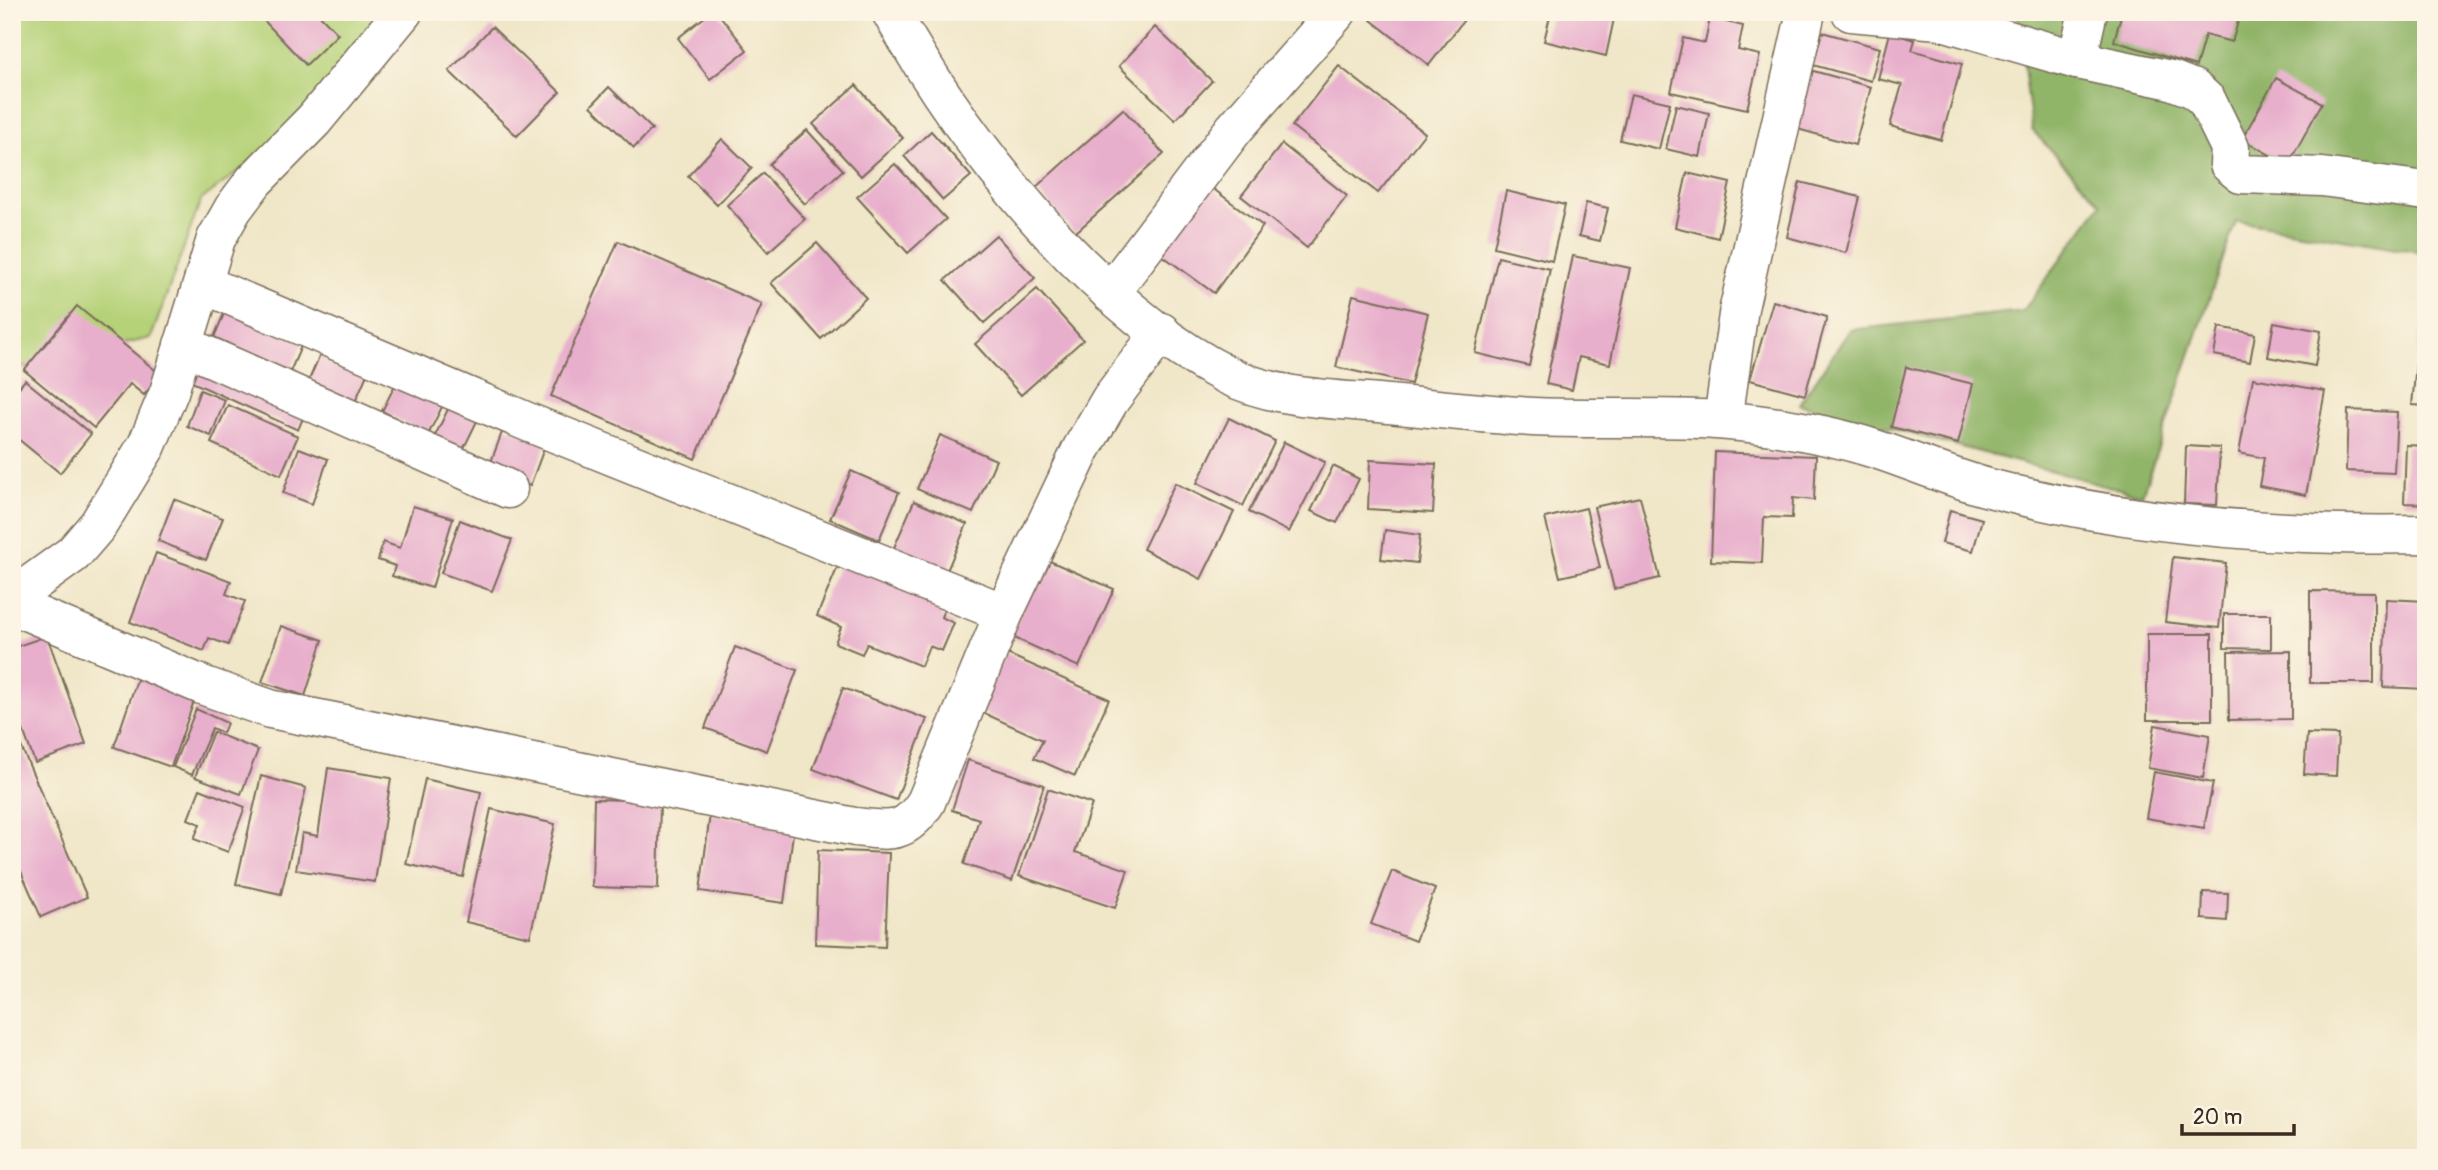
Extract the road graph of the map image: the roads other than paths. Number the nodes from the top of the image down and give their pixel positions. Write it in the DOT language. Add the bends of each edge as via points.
graph roads {
  1 [pos="403,12"];
  2 [pos="891,12"];
  3 [pos="1337,12"];
  4 [pos="1806,12"];
  5 [pos="1851,12"];
  6 [pos="2088,12"];
  7 [pos="2077,60"];
  8 [pos="2426,191"];
  9 [pos="203,284"];
  10 [pos="1110,293"];
  11 [pos="1161,332"];
  12 [pos="183,345"];
  13 [pos="1723,420"];
  14 [pos="508,489"];
  15 [pos="2426,534"];
  16 [pos="12,598"];
  17 [pos="12,605"];
  18 [pos="1004,612"];
  1 -- 9 [label="street" via="233,209 216,239"];
  2 -- 10 [label="street" via="992,165"];
  3 -- 10 [label="street" via="1234,129"];
  4 -- 13 [label="street" via="1739,308"];
  5 -- 7 [label="street" via="1939,20"];
  6 -- 7 [label="street"];
  7 -- 8 [label="street" via="2194,89 2221,126 2230,148 2229,164 2241,174 2322,177"];
  9 -- 12 [label="street"];
  9 -- 18 [label="street" via="530,423"];
  10 -- 11 [label="street"];
  11 -- 13 [label="street" via="1231,377 1307,397 1533,417"];
  11 -- 18 [label="street" via="1110,400 1082,449"];
  12 -- 14 [label="street"];
  12 -- 16 [label="street" via="147,445 98,525 73,554"];
  13 -- 15 [label="street" via="1869,447 1988,488 2111,513 2359,535"];
  17 -- 18 [label="street" via="270,709 887,831 910,822 926,802"];
}
